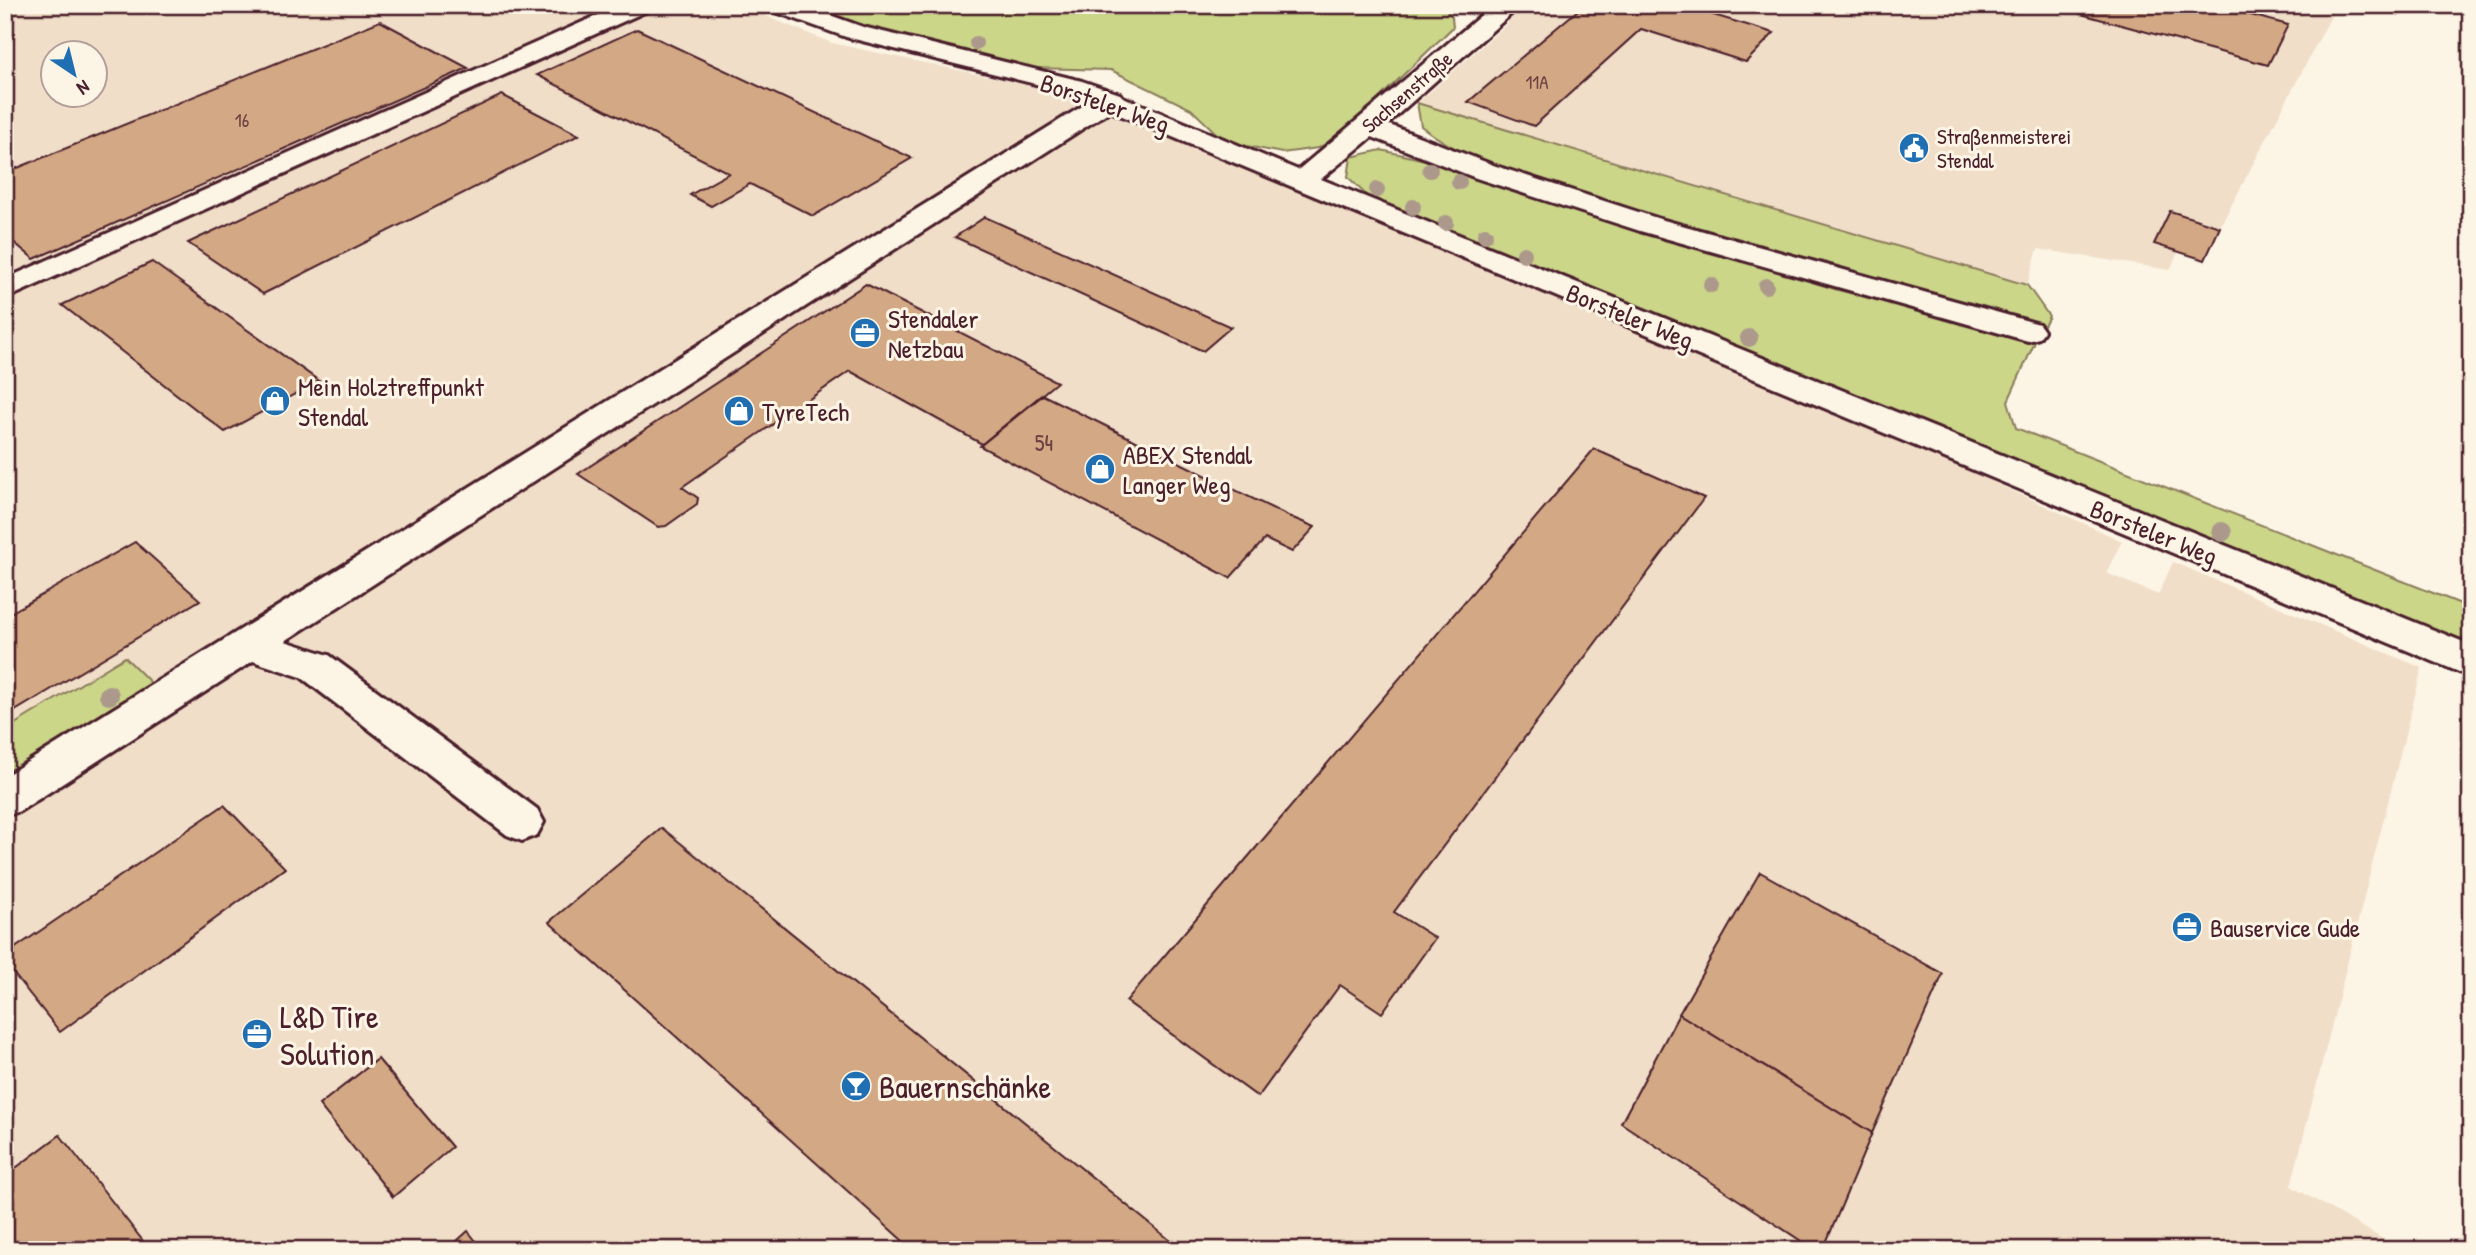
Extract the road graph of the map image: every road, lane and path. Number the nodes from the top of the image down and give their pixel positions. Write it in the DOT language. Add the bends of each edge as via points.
graph roads {
  1 [pos="641,5"];
  2 [pos="778,5"];
  3 [pos="1492,5"];
  4 [pos="1111,99"];
  5 [pos="1369,126"];
  6 [pos="1301,181"];
  7 [pos="5,290"];
  8 [pos="2028,331"];
  9 [pos="251,645"];
  10 [pos="2471,662"];
  11 [pos="5,798"];
  12 [pos="522,822"];
  1 -- 7 [label="street"];
  2 -- 4 [label="street, Borsteler Weg" via="855,32"];
  3 -- 5 [label="street, Sachsenstraße" via="1503,9"];
  4 -- 6 [label="street, Borsteler Weg"];
  4 -- 9 [label="street"];
  5 -- 6 [label="street, Sachsenstraße"];
  5 -- 8 [label="street" via="1486,172 1650,225"];
  6 -- 10 [label="street, Borsteler Weg"];
  9 -- 11 [label="street"];
  9 -- 12 [label="street" via="315,666"];
}
